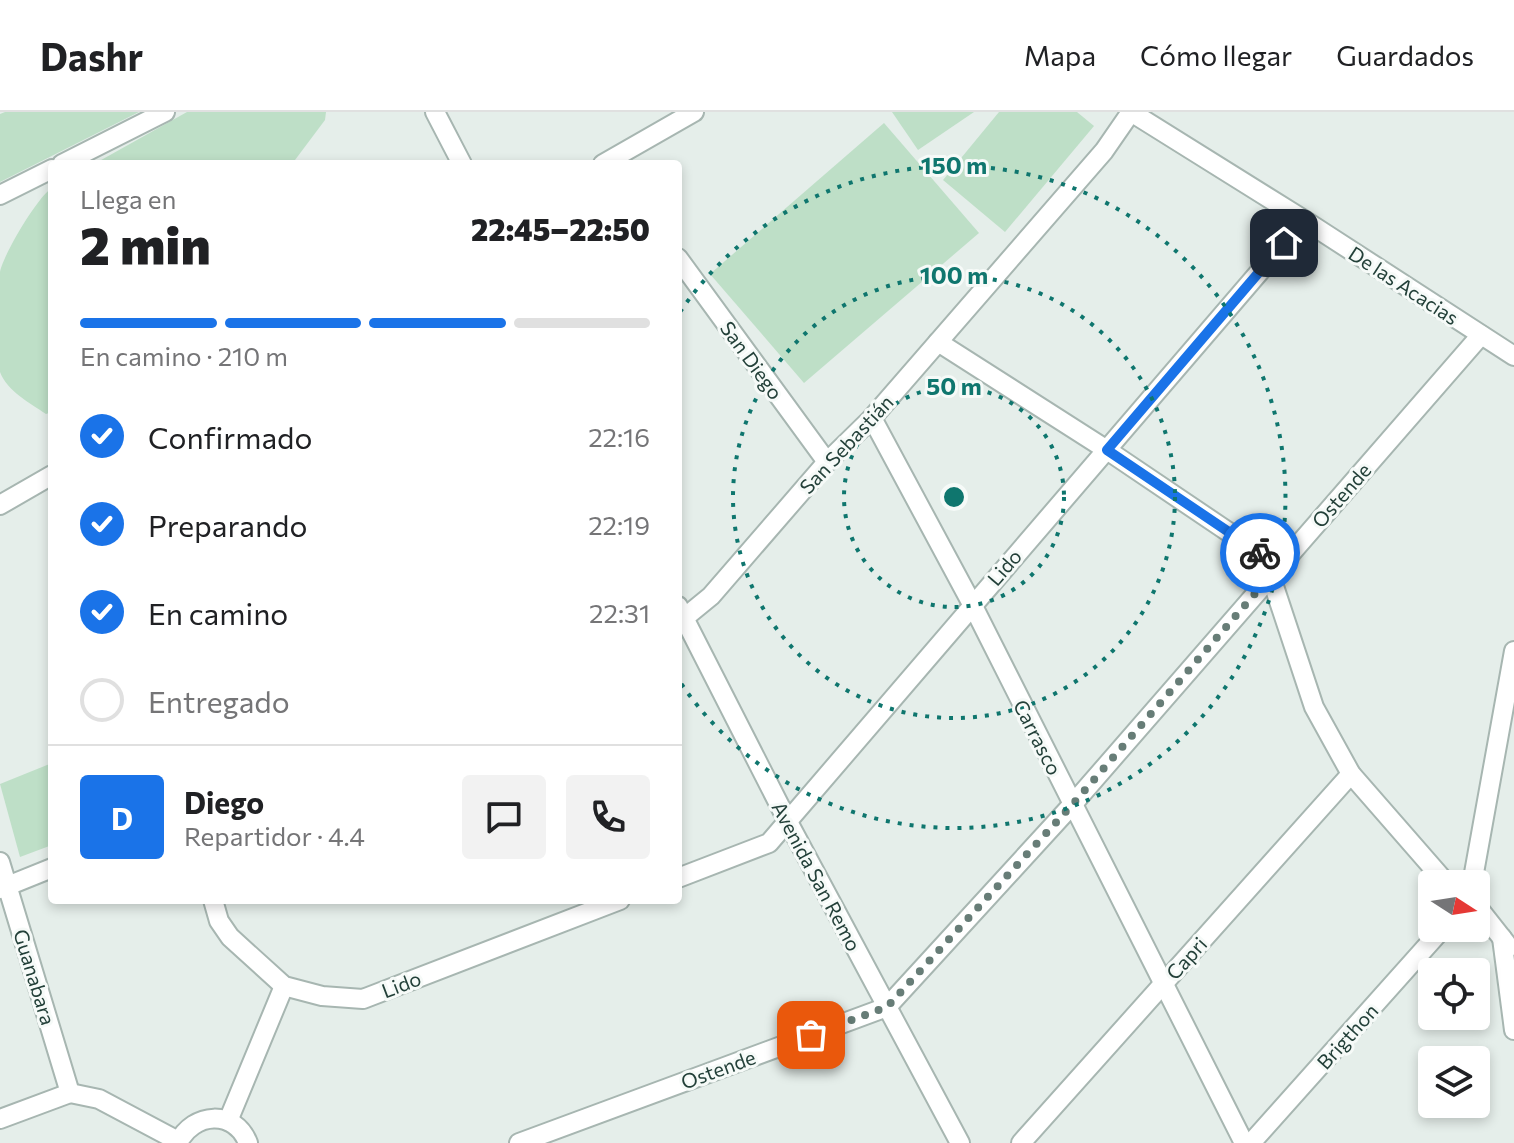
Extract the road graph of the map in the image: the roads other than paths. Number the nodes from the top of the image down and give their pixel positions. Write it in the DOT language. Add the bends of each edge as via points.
graph roads {
  1 [pos="165,112"];
  2 [pos="435,112"];
  3 [pos="694,112"];
  4 [pos="1131,112"];
  5 [pos="70,160"];
  6 [pos="460,160"];
  7 [pos="612,160"];
  8 [pos="48,171"];
  9 [pos="0,195"];
  10 [pos="1304,220"];
  11 [pos="682,263"];
  12 [pos="1481,335"];
  13 [pos="938,342"];
  14 [pos="1514,356"];
  15 [pos="872,418"];
  16 [pos="1107,450"];
  17 [pos="827,462"];
  18 [pos="48,477"];
  19 [pos="0,505"];
  20 [pos="1272,574"];
  21 [pos="972,604"];
  22 [pos="682,615"];
  23 [pos="682,620"];
  24 [pos="1514,651"];
  25 [pos="1351,774"];
  26 [pos="1072,805"];
  27 [pos="787,820"];
  28 [pos="0,862"];
  29 [pos="48,870"];
  30 [pos="1435,870"];
  31 [pos="1475,870"];
  32 [pos="682,876"];
  33 [pos="4,888"];
  34 [pos="214,904"];
  35 [pos="610,904"];
  36 [pos="1490,923"];
  37 [pos="1430,942"];
  38 [pos="1508,946"];
  39 [pos="1163,983"];
  40 [pos="284,986"];
  41 [pos="887,1007"];
  42 [pos="1514,1030"];
  43 [pos="70,1093"];
  44 [pos="0,1119"];
  45 [pos="228,1121"];
  46 [pos="178,1142"];
  47 [pos="248,1143"];
  48 [pos="519,1143"];
  49 [pos="960,1143"];
  50 [pos="1021,1143"];
  51 [pos="1244,1143"];
  52 [pos="1251,1143"];
  1 -- 5 [label="street"];
  2 -- 6 [label="street"];
  3 -- 7 [label="street"];
  4 -- 10 [label="street, De las Acacias"];
  4 -- 13 [label="street, San Sebastián" via="1104,151"];
  8 -- 9 [label="street"];
  10 -- 12 [label="street, De las Acacias"];
  10 -- 16 [label="street, Lido"];
  11 -- 17 [label="street, San Diego"];
  12 -- 14 [label="street, De las Acacias"];
  12 -- 20 [label="street, Ostende"];
  13 -- 15 [label="street, San Sebastián"];
  13 -- 16 [label="street"];
  15 -- 17 [label="street, San Sebastián"];
  15 -- 21 [label="street, Carrasco"];
  16 -- 20 [label="street" via="1264,556"];
  16 -- 21 [label="street, Lido"];
  17 -- 22 [label="street, San Sebastián" via="711,596"];
  18 -- 19 [label="street"];
  20 -- 25 [label="street" via="1314,707"];
  20 -- 26 [label="street, Ostende"];
  21 -- 26 [label="street, Carrasco"];
  21 -- 27 [label="street, Lido"];
  23 -- 27 [label="street, Avenida San Remo"];
  24 -- 31 [label="street"];
  25 -- 30 [label="street"];
  25 -- 39 [label="street, Capri"];
  26 -- 39 [label="street, Carrasco"];
  26 -- 41 [label="street, Ostende"];
  27 -- 32 [label="street, Lido" via="769,843"];
  27 -- 41 [label="street, Avenida San Remo"];
  28 -- 33 [label="street, Guanabara"];
  29 -- 33 [label="street"];
  33 -- 43 [label="street, Guanabara"];
  34 -- 40 [label="street, Lido" via="230,937"];
  35 -- 40 [label="street, Lido" via="363,999"];
  36 -- 38 [label="street"];
  37 -- 52 [label="street, Brigthon"];
  38 -- 42 [label="street"];
  39 -- 50 [label="street, Capri"];
  39 -- 51 [label="street, Carrasco"];
  40 -- 45 [label="street"];
  41 -- 48 [label="street, Ostende"];
  41 -- 49 [label="street, Avenida San Remo"];
  43 -- 44 [label="street"];
  43 -- 46 [label="street" via="99,1099"];
  45 -- 46 [label="street" via="194,1123"];
  45 -- 47 [label="street"];
}
